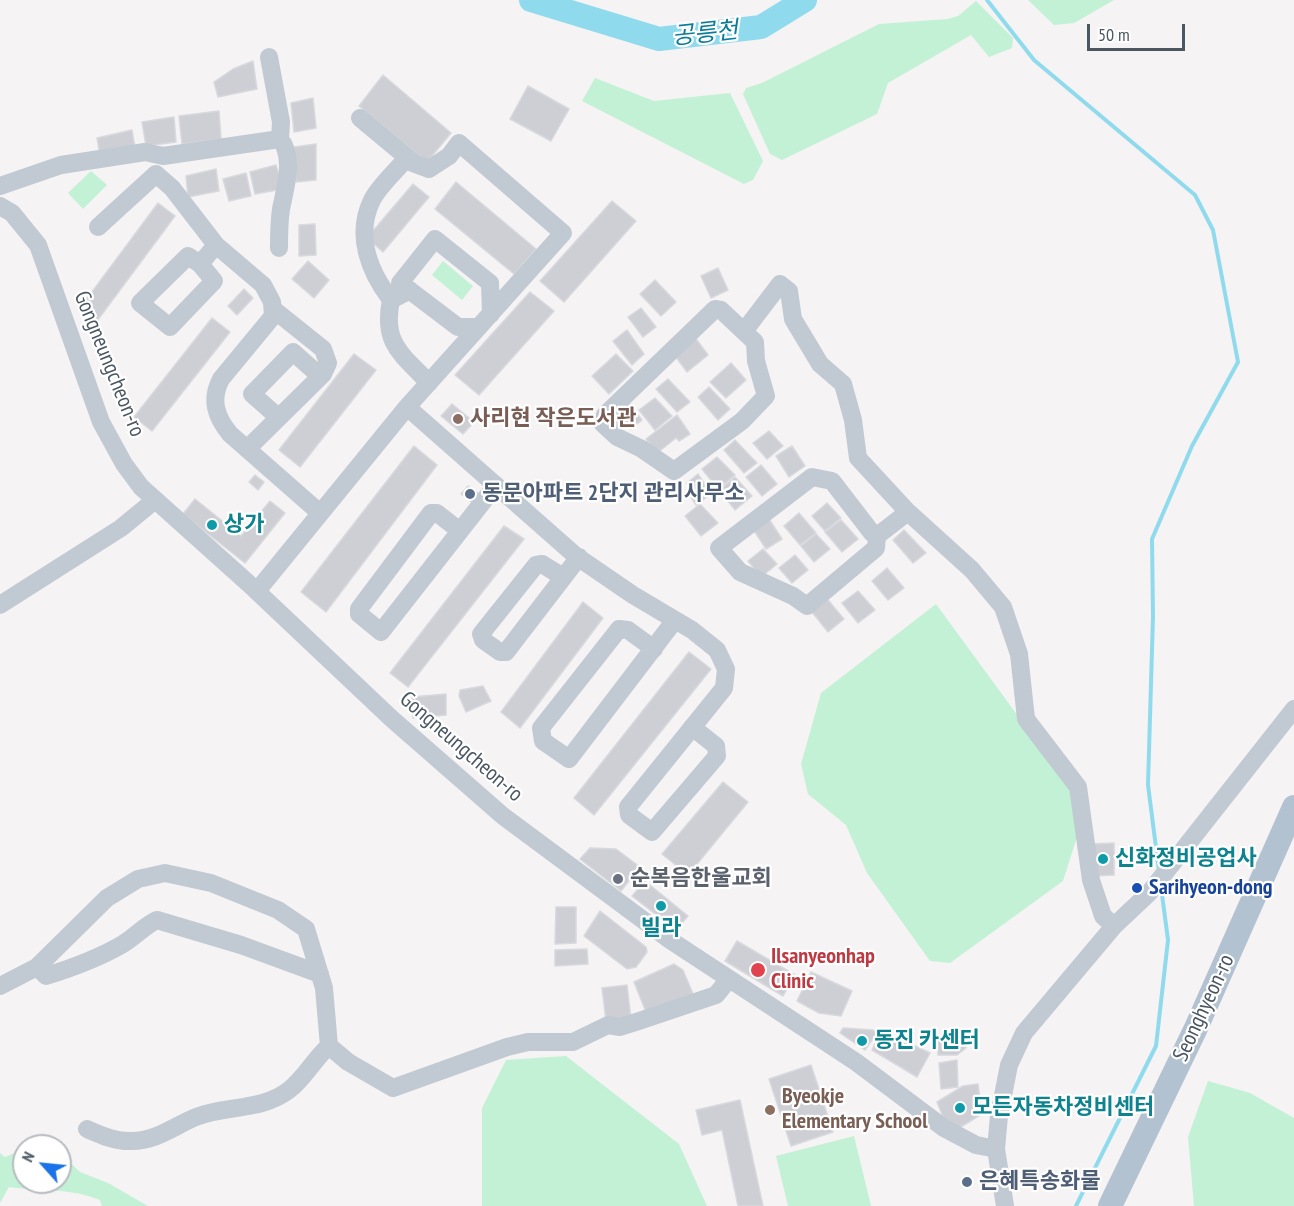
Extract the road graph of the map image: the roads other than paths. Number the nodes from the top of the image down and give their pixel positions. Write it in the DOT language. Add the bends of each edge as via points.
graph roads {
  1 [pos="269,57"];
  2 [pos="360,118"];
  3 [pos="280,139"];
  4 [pos="414,163"];
  5 [pos="0,186"];
  6 [pos="0,206"];
  7 [pos="98,227"];
  8 [pos="216,245"];
  9 [pos="279,248"];
  10 [pos="200,264"];
  11 [pos="410,290"];
  12 [pos="392,300"];
  13 [pos="273,309"];
  14 [pos="485,321"];
  15 [pos="745,330"];
  16 [pos="320,376"];
  17 [pos="429,383"];
  18 [pos="407,407"];
  19 [pos="278,417"];
  20 [pos="247,449"];
  21 [pos="496,485"];
  22 [pos="155,500"];
  23 [pos="908,512"];
  24 [pos="320,513"];
  25 [pos="460,531"];
  26 [pos="877,536"];
  27 [pos="579,557"];
  28 [pos="563,577"];
  29 [pos="257,591"];
  30 [pos="0,605"];
  31 [pos="675,620"];
  32 [pos="654,649"];
  33 [pos="1294,709"];
  34 [pos="1294,725"];
  35 [pos="692,727"];
  36 [pos="1267,741"];
  37 [pos="1294,807"];
  38 [pos="1114,926"];
  39 [pos="37,967"];
  40 [pos="320,974"];
  41 [pos="729,979"];
  42 [pos="0,986"];
  43 [pos="329,1046"];
  44 [pos="87,1129"];
  45 [pos="996,1149"];
  46 [pos="1005,1206"];
  47 [pos="1110,1206"];
  1 -- 3 [label="street" via="281,122"];
  2 -- 4 [label="street"];
  3 -- 5 [label="street" via="163,156 145,152 61,165"];
  3 -- 9 [label="street" via="284,144 288,182 281,210"];
  4 -- 12 [label="street" via="405,160 373,198 363,226 377,281"];
  4 -- 14 [label="street" via="429,169 450,156 459,143 563,233"];
  6 -- 22 [label="street, Gongneungcheon-ro" via="12,213 38,245 101,422 124,464"];
  7 -- 8 [label="street" via="156,174 172,188"];
  8 -- 10 [label="street"];
  8 -- 13 [label="street" via="256,277"];
  11 -- 12 [label="street"];
  11 -- 14 [label="street" via="458,327"];
  11 -- 14 [label="street" via="400,283 435,239 490,283"];
  12 -- 17 [label="street" via="387,321 389,336"];
  13 -- 16 [label="street" via="323,348 328,363"];
  13 -- 20 [label="street" via="267,326 216,388 218,420"];
  14 -- 17 [label="street"];
  15 -- 15 [label="street" via="721,309 715,309 605,415 603,424 617,437 674,471 741,421 766,396 755,342"];
  15 -- 23 [label="street" via="780,284 789,291 793,319 820,364 843,384 858,458"];
  16 -- 19 [label="street"];
  16 -- 19 [label="street" via="293,352 252,394"];
  17 -- 18 [label="street"];
  18 -- 21 [label="street"];
  18 -- 24 [label="street"];
  19 -- 20 [label="street"];
  20 -- 24 [label="street"];
  21 -- 25 [label="street"];
  21 -- 27 [label="street"];
  22 -- 29 [label="street, Gongneungcheon-ro"];
  22 -- 30 [label="street" via="121,528"];
  23 -- 26 [label="street"];
  23 -- 38 [label="street" via="972,570 1003,607 1019,654 1026,719 1078,787 1091,880 1102,916"];
  24 -- 29 [label="street"];
  25 -- 25 [label="street" via="381,632 359,614 431,513 437,513"];
  26 -- 26 [label="street" via="832,481 812,477 719,548 740,572 807,606 876,548"];
  27 -- 28 [label="street"];
  27 -- 31 [label="street"];
  28 -- 28 [label="street" via="506,652 483,640 481,634 536,565 542,564"];
  29 -- 41 [label="street, Gongneungcheon-ro" via="392,719 503,816"];
  31 -- 32 [label="street"];
  31 -- 35 [label="street" via="717,650 726,669 724,688"];
  32 -- 32 [label="street" via="569,759 543,741 542,728 619,629 628,630"];
  33 -- 36 [label="street"];
  34 -- 36 [label="street"];
  35 -- 35 [label="street" via="628,807 629,816 652,832 717,756 716,747"];
  36 -- 38 [label="street" via="1173,864"];
  37 -- 47 [label="main road, Seonghyeon-ro" via="1196,1028"];
  38 -- 45 [label="street" via="1024,1033 1009,1065"];
  39 -- 40 [label="street" via="46,976 72,968 121,945 157,920"];
  39 -- 40 [label="street" via="107,898 138,879 165,873 211,883 278,910 306,930"];
  39 -- 42 [label="street"];
  40 -- 43 [label="street"];
  41 -- 43 [label="street" via="716,995 639,1021 620,1027 608,1025 573,1042 528,1042 507,1047 396,1088 348,1062"];
  41 -- 45 [label="street, Gongneungcheon-ro" via="856,1062 944,1128 976,1145"];
  43 -- 44 [label="street" via="309,1065 302,1078 270,1101 196,1117 150,1140 129,1142"];
  45 -- 46 [label="street"];
}
